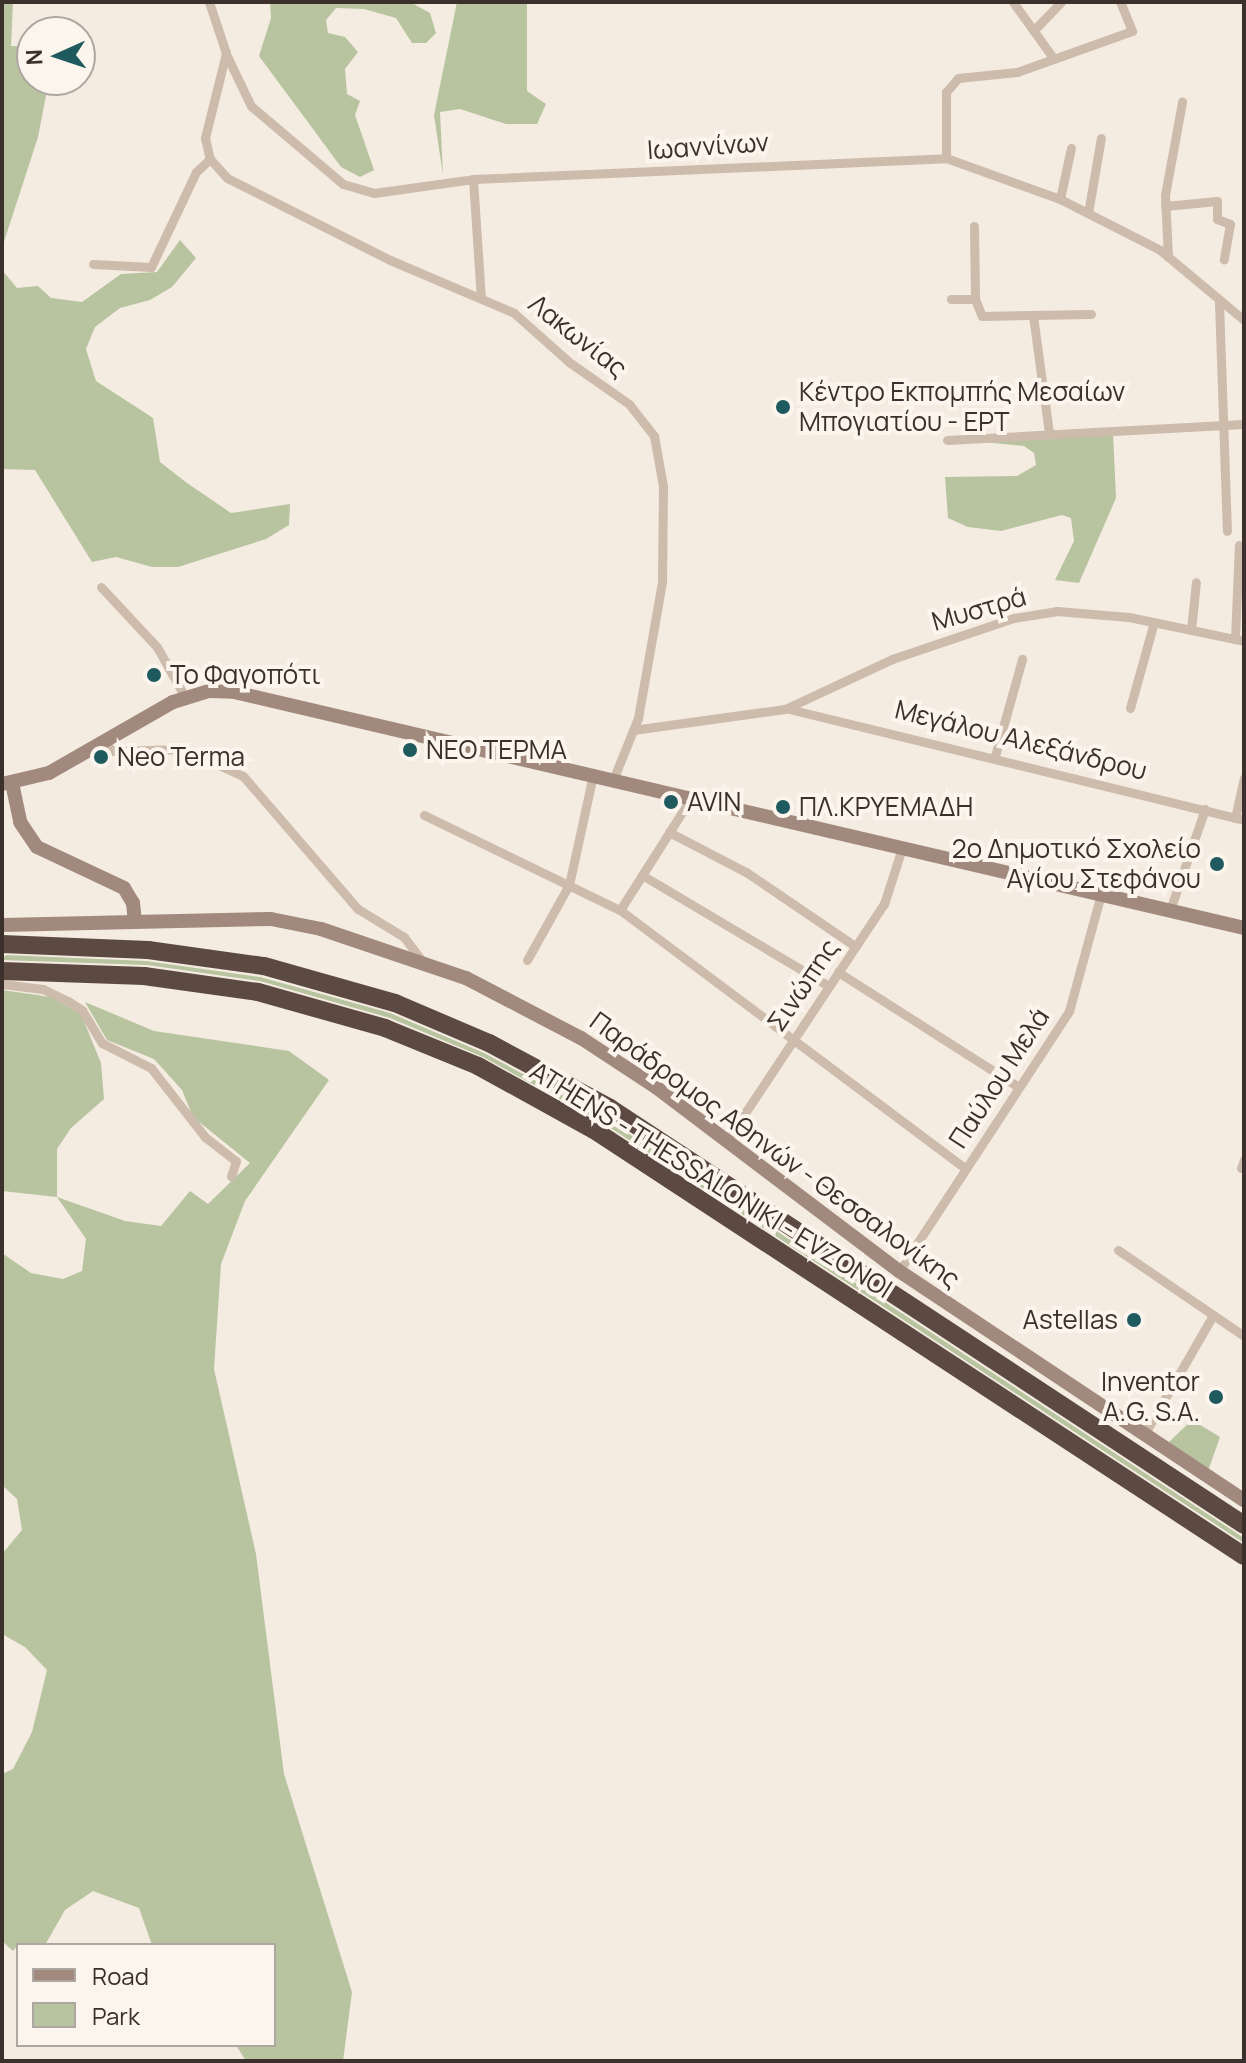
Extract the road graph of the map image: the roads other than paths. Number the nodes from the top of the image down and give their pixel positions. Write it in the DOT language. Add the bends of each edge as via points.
graph roads {
  1 [pos="209,2"];
  2 [pos="1013,2"];
  3 [pos="1061,2"];
  4 [pos="1120,2"];
  5 [pos="1034,30"];
  6 [pos="226,53"];
  7 [pos="1054,59"];
  8 [pos="1182,102"];
  9 [pos="1101,138"];
  10 [pos="1071,148"];
  11 [pos="946,158"];
  12 [pos="210,159"];
  13 [pos="473,179"];
  14 [pos="1060,199"];
  15 [pos="1165,206"];
  16 [pos="1088,213"];
  17 [pos="974,226"];
  18 [pos="1168,257"];
  19 [pos="1224,259"];
  20 [pos="93,264"];
  21 [pos="481,298"];
  22 [pos="951,299"];
  23 [pos="975,299"];
  24 [pos="1219,303"];
  25 [pos="1091,314"];
  26 [pos="1033,316"];
  27 [pos="1244,320"];
  28 [pos="1244,424"];
  29 [pos="1224,425"];
  30 [pos="1049,433"];
  31 [pos="947,440"];
  32 [pos="1227,531"];
  33 [pos="1239,545"];
  34 [pos="1196,582"];
  35 [pos="101,587"];
  36 [pos="1154,622"];
  37 [pos="1191,630"];
  38 [pos="1240,640"];
  39 [pos="1022,659"];
  40 [pos="185,697"];
  41 [pos="1130,708"];
  42 [pos="785,709"];
  43 [pos="633,730"];
  44 [pos="102,743"];
  45 [pos="995,756"];
  46 [pos="593,775"];
  47 [pos="1244,778"];
  48 [pos="613,780"];
  49 [pos="7,784"];
  50 [pos="691,798"];
  51 [pos="1205,809"];
  52 [pos="424,815"];
  53 [pos="1240,819"];
  54 [pos="669,832"];
  55 [pos="902,848"];
  56 [pos="642,875"];
  57 [pos="569,885"];
  58 [pos="1101,894"];
  59 [pos="620,910"];
  60 [pos="1170,910"];
  61 [pos="135,922"];
  62 [pos="2,925"];
  63 [pos="1244,928"];
  64 [pos="2,944"];
  65 [pos="855,946"];
  66 [pos="527,960"];
  67 [pos="422,961"];
  68 [pos="2,971"];
  69 [pos="838,972"];
  70 [pos="2,984"];
  71 [pos="829,986"];
  72 [pos="793,1040"];
  73 [pos="1017,1086"];
  74 [pos="727,1140"];
  75 [pos="966,1169"];
  76 [pos="231,1176"];
  77 [pos="1118,1250"];
  78 [pos="899,1271"];
  79 [pos="1213,1315"];
  80 [pos="1244,1336"];
  81 [pos="1145,1433"];
  82 [pos="1244,1500"];
  83 [pos="1244,1525"];
  84 [pos="1244,1556"];
  1 -- 6 [label="street"];
  2 -- 5 [label="street"];
  3 -- 5 [label="street"];
  4 -- 7 [label="street" via="1132,31"];
  5 -- 7 [label="street"];
  6 -- 12 [label="street" via="205,138"];
  6 -- 13 [label="street, Ιωαννίνων" via="251,106 325,174 343,184 374,193"];
  7 -- 11 [label="street" via="1017,72 952,81 946,92"];
  8 -- 15 [label="street"];
  9 -- 16 [label="street"];
  10 -- 14 [label="street"];
  11 -- 13 [label="street, Ιωαννίνων"];
  11 -- 14 [label="street"];
  12 -- 20 [label="street" via="196,172 151,267"];
  12 -- 21 [label="street, Λακωνίας" via="248,192"];
  13 -- 21 [label="street"];
  14 -- 16 [label="street"];
  15 -- 18 [label="street"];
  15 -- 19 [label="street" via="1217,201 1217,219 1230,224"];
  16 -- 18 [label="street"];
  17 -- 23 [label="street"];
  18 -- 24 [label="street"];
  21 -- 43 [label="street, Λακωνίας" via="534,327 569,362 629,404 658,446 662,582"];
  22 -- 23 [label="street"];
  23 -- 26 [label="street" via="982,316"];
  24 -- 27 [label="street"];
  24 -- 29 [label="street"];
  25 -- 26 [label="street"];
  26 -- 30 [label="street"];
  28 -- 29 [label="street"];
  29 -- 30 [label="street"];
  29 -- 32 [label="street"];
  30 -- 31 [label="street"];
  33 -- 38 [label="street"];
  34 -- 37 [label="street"];
  35 -- 40 [label="street" via="157,647"];
  36 -- 37 [label="street, Μυστρά"];
  36 -- 41 [label="street"];
  36 -- 42 [label="street, Μυστρά" via="1073,611 1014,618 892,659"];
  37 -- 38 [label="street, Μυστρά"];
  39 -- 45 [label="street"];
  40 -- 44 [label="main road"];
  40 -- 46 [label="main road" via="209,691 248,694"];
  42 -- 43 [label="street"];
  42 -- 45 [label="street, Μεγάλου Αλεξάνδρου"];
  43 -- 48 [label="street, Λακωνίας"];
  44 -- 49 [label="main road" via="49,773"];
  44 -- 67 [label="street" via="114,751 184,749 243,776 358,909 404,937"];
  45 -- 51 [label="street, Μεγάλου Αλεξάνδρου"];
  46 -- 48 [label="main road"];
  46 -- 57 [label="street"];
  47 -- 53 [label="street"];
  48 -- 50 [label="main road"];
  49 -- 61 [label="main road" via="20,822 37,847 124,888"];
  50 -- 54 [label="street"];
  50 -- 55 [label="main road"];
  51 -- 53 [label="street, Μεγάλου Αλεξάνδρου"];
  51 -- 60 [label="street"];
  52 -- 57 [label="street"];
  54 -- 56 [label="street"];
  54 -- 65 [label="street" via="746,872"];
  55 -- 58 [label="main road"];
  55 -- 65 [label="street, Σινώπης" via="884,904"];
  56 -- 59 [label="street"];
  56 -- 71 [label="street"];
  57 -- 59 [label="street"];
  57 -- 66 [label="street"];
  58 -- 60 [label="main road"];
  58 -- 73 [label="street, Παύλου Μελά" via="1069,1011"];
  59 -- 72 [label="street"];
  60 -- 63 [label="main road"];
  61 -- 62 [label="main road, Παράδρομος Αθηνών - Θεσσαλονίκης"];
  61 -- 67 [label="main road, Παράδρομος Αθηνών - Θεσσαλονίκης" via="271,919"];
  64 -- 83 [label="highway, ATHENS - THESSALONIKI - EVZONOI" via="136,949 264,966 395,1003 489,1043 610,1108"];
  65 -- 69 [label="street, Σινώπης"];
  67 -- 74 [label="main road, Παράδρομος Αθηνών - Θεσσαλονίκης" via="581,1038"];
  68 -- 84 [label="highway, ATHENS - THESSALONIKI - EVZONOI" via="133,975 258,992 385,1028 478,1066 594,1130"];
  69 -- 71 [label="street, Σινώπης"];
  69 -- 73 [label="street"];
  70 -- 76 [label="street" via="43,989 82,1010 102,1043 151,1068 176,1093 205,1137 236,1161"];
  71 -- 72 [label="street, Σινώπης"];
  72 -- 74 [label="street, Σινώπης"];
  72 -- 75 [label="street"];
  73 -- 75 [label="street, Παύλου Μελά"];
  74 -- 78 [label="main road, Παράδρομος Αθηνών - Θεσσαλονίκης"];
  75 -- 78 [label="street, Παύλου Μελά"];
  77 -- 79 [label="street"];
  78 -- 81 [label="main road, Παράδρομος Αθηνών - Θεσσαλονίκης"];
  79 -- 80 [label="street"];
  79 -- 81 [label="street"];
  81 -- 82 [label="main road, Παράδρομος Αθηνών - Θεσσαλονίκης"];
}
